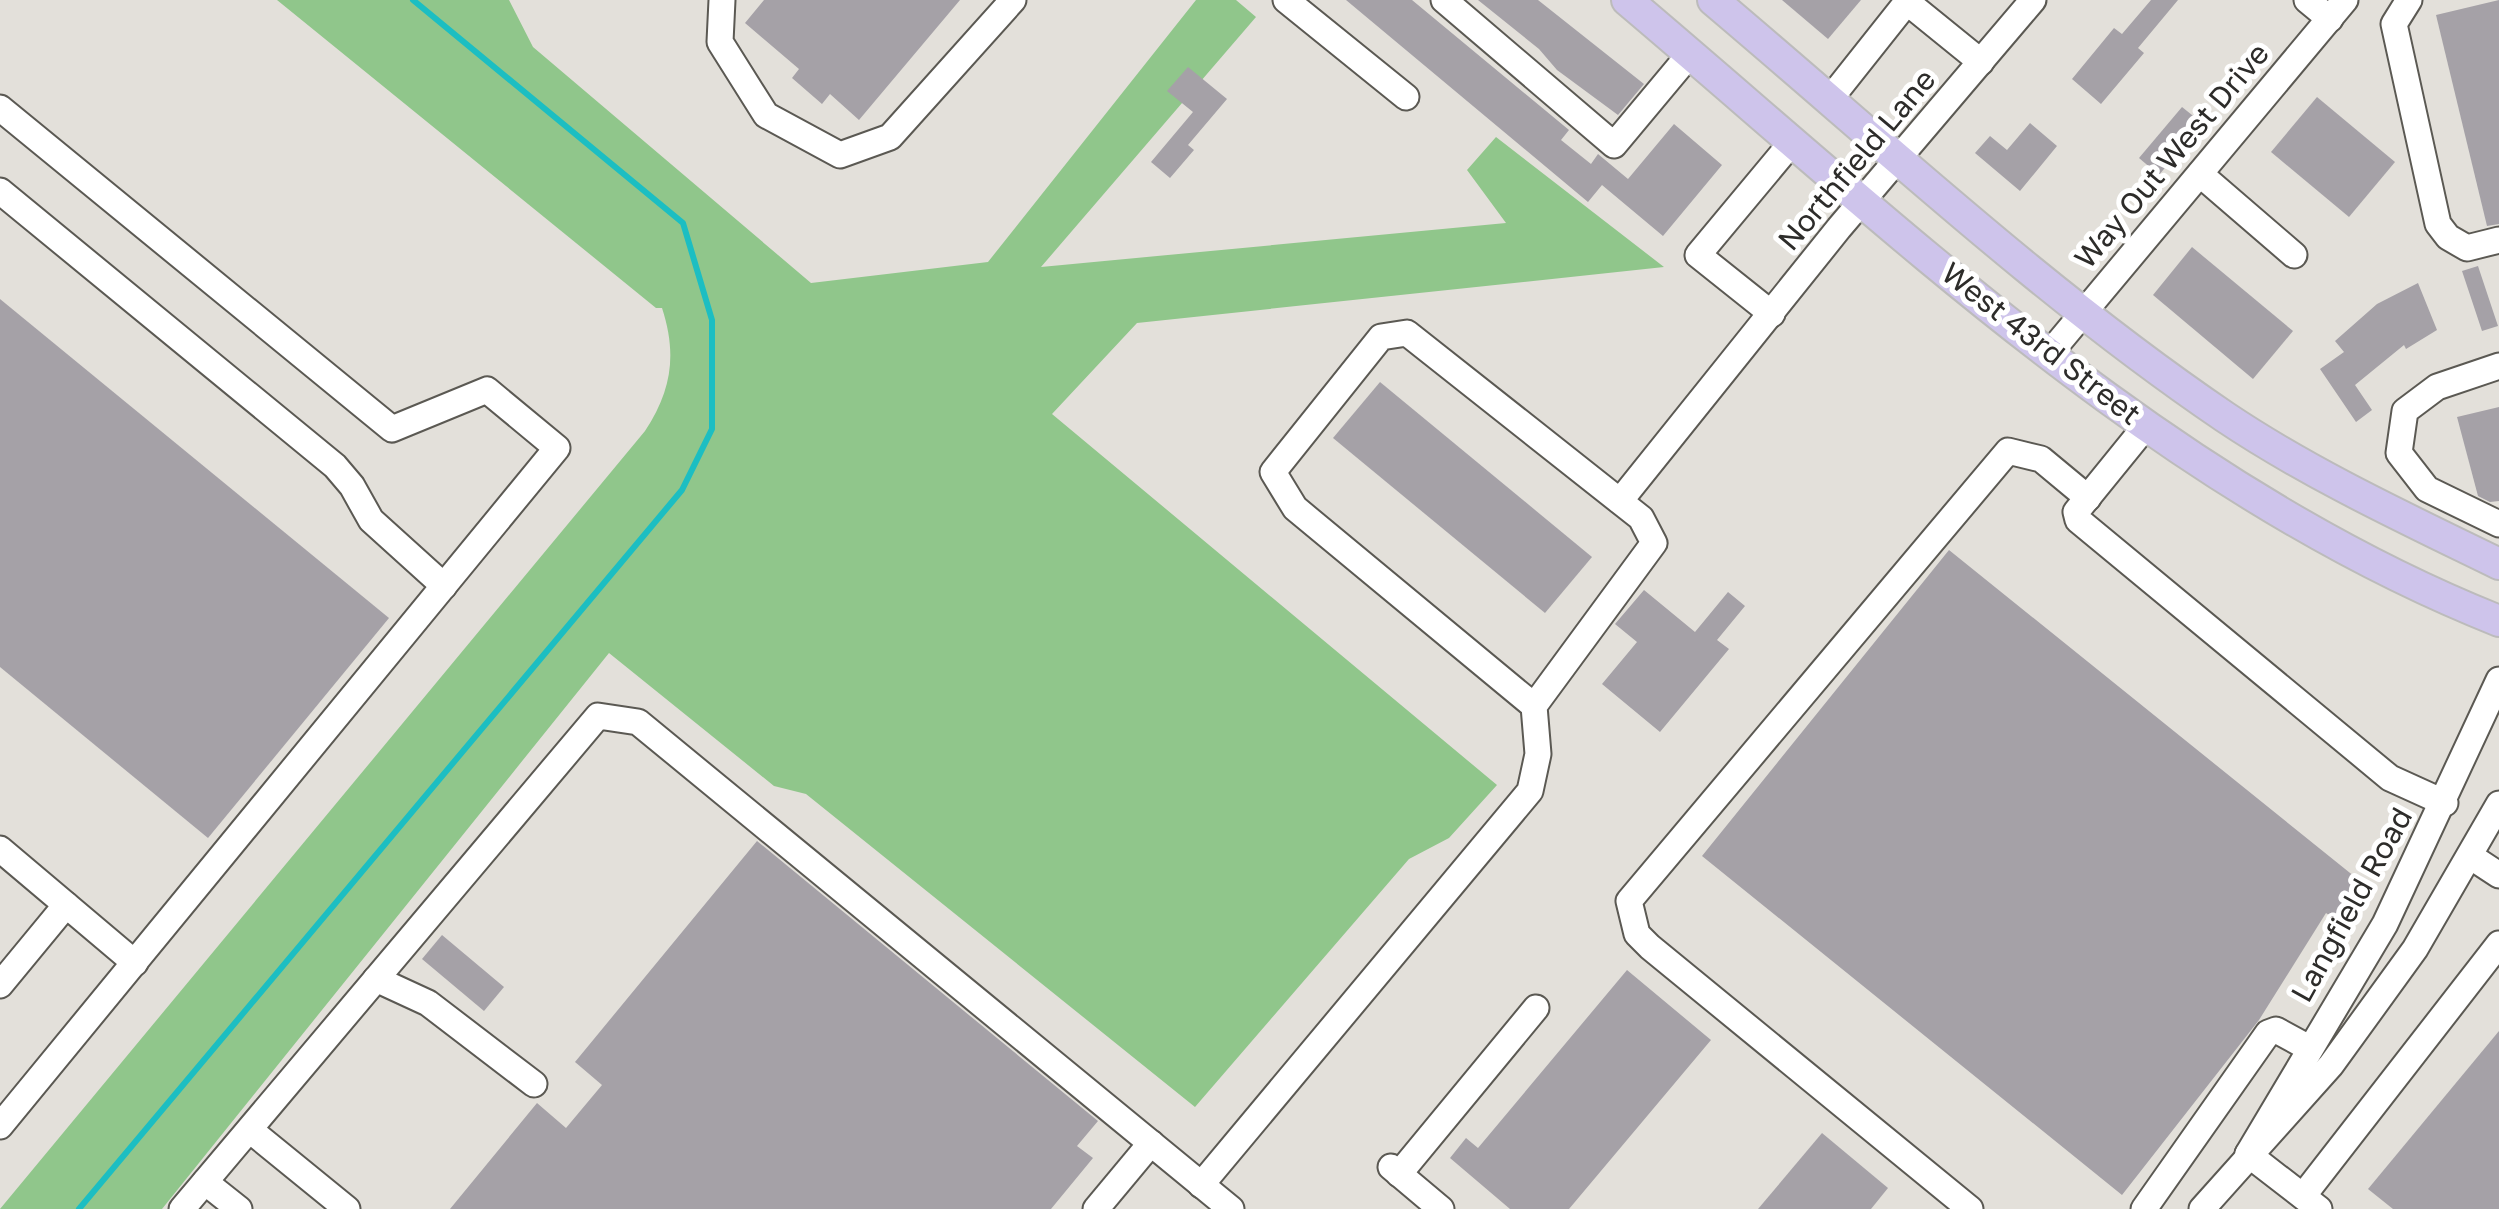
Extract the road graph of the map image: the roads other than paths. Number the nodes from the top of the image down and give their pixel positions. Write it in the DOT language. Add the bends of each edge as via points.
graph roads {
  1 [pos="722,0"];
  2 [pos="1012,0"];
  3 [pos="1286,0"];
  4 [pos="1444,0"];
  5 [pos="1627,0"];
  6 [pos="1713,0"];
  7 [pos="2033,0"];
  8 [pos="2307,0"];
  9 [pos="2409,0"];
  10 [pos="2338,9"];
  11 [pos="1690,54"];
  12 [pos="1981,62"];
  13 [pos="1406,97"];
  14 [pos="1830,99"];
  15 [pos="0,108"];
  16 [pos="1793,141"];
  17 [pos="1900,158"];
  18 [pos="2200,174"];
  19 [pos="0,191"];
  20 [pos="1863,201"];
  21 [pos="2499,240"];
  22 [pos="2294,255"];
  23 [pos="2084,312"];
  24 [pos="1772,314"];
  25 [pos="2048,354"];
  26 [pos="2499,366"];
  27 [pos="2145,426"];
  28 [pos="2088,498"];
  29 [pos="1620,501"];
  30 [pos="2499,524"];
  31 [pos="2499,564"];
  32 [pos="444,586"];
  33 [pos="2499,622"];
  34 [pos="2499,680"];
  35 [pos="1534,706"];
  36 [pos="2445,803"];
  37 [pos="2498,808"];
  38 [pos="0,849"];
  39 [pos="2470,856"];
  40 [pos="2499,875"];
  41 [pos="66,905"];
  42 [pos="0,942"];
  43 [pos="2499,944"];
  44 [pos="21,960"];
  45 [pos="135,963"];
  46 [pos="376,979"];
  47 [pos="0,985"];
  48 [pos="1536,1008"];
  49 [pos="2309,1048"];
  50 [pos="534,1084"];
  51 [pos="0,1126"];
  52 [pos="250,1130"];
  53 [pos="1151,1144"];
  54 [pos="2248,1154"];
  55 [pos="205,1182"];
  56 [pos="1201,1185"];
  57 [pos="2311,1202"];
  58 [pos="182,1209"];
  59 [pos="239,1209"];
  60 [pos="347,1209"];
  61 [pos="1096,1209"];
  62 [pos="1231,1209"];
  63 [pos="1441,1209"];
  64 [pos="1970,1209"];
  65 [pos="2144,1209"];
  66 [pos="2202,1209"];
  1 -- 2 [label="street" via="720,42 766,115 840,155 890,137"];
  3 -- 13 [label="street"];
  4 -- 11 [label="street" via="1614,145"];
  5 -- 11 [label="main road, West 43rd Street"];
  6 -- 14 [label="main road, West 43rd Street"];
  7 -- 12 [label="street, Northfield Lane"];
  8 -- 10 [label="street"];
  9 -- 21 [label="street" via="2394,24 2438,224 2467,248"];
  10 -- 18 [label="street, Way Out West Drive"];
  11 -- 16 [label="main road, West 43rd Street"];
  12 -- 14 [label="street" via="1907,2"];
  12 -- 17 [label="street, Northfield Lane"];
  14 -- 17 [label="main road, West 43rd Street"];
  15 -- 32 [label="street" via="392,429 487,390 558,448"];
  16 -- 20 [label="main road, West 43rd Street"];
  16 -- 24 [label="street" via="1698,255"];
  17 -- 20 [label="street, Northfield Lane"];
  17 -- 23 [label="main road, West 43rd Street"];
  18 -- 22 [label="street"];
  18 -- 23 [label="street, Way Out West Drive"];
  19 -- 32 [label="street" via="335,466 371,520"];
  20 -- 24 [label="street, Northfield Lane"];
  20 -- 25 [label="main road, West 43rd Street"];
  23 -- 25 [label="street, Way Out West Drive"];
  23 -- 31 [label="main road, West 43rd Street" via="2226,418"];
  24 -- 29 [label="street, Northfield Lane"];
  25 -- 27 [label="main road, West 43rd Street"];
  26 -- 30 [label="street" via="2437,387 2406,411 2399,452 2427,490"];
  27 -- 28 [label="street"];
  27 -- 33 [label="main road, West 43rd Street" via="2276,508"];
  28 -- 36 [label="street" via="2076,512 2078,520 2390,778"];
  28 -- 64 [label="street" via="2041,459 2008,451 1630,901 1637,934 1650,947"];
  29 -- 35 [label="street" via="1641,518 1654,544"];
  29 -- 35 [label="street" via="1407,333 1381,337 1273,472 1295,508"];
  32 -- 45 [label="street"];
  34 -- 36 [label="street, Langfield Road"];
  35 -- 56 [label="street" via="1538,754 1530,791"];
  36 -- 49 [label="street, Langfield Road" via="2384,924"];
  37 -- 39 [label="street, Langfield Road"];
  38 -- 41 [label="street"];
  39 -- 40 [label="street"];
  39 -- 54 [label="street, Langfield Road" via="2415,949 2330,1065"];
  41 -- 44 [label="street"];
  41 -- 45 [label="street"];
  42 -- 44 [label="street"];
  43 -- 57 [label="street"];
  44 -- 47 [label="street"];
  45 -- 51 [label="street"];
  46 -- 50 [label="street" via="428,1002"];
  46 -- 52 [label="street"];
  46 -- 53 [label="street" via="598,716 638,722"];
  48 -- 63 [label="street" via="1395,1170"];
  49 -- 54 [label="street, Langfield Road"];
  49 -- 65 [label="street" via="2276,1030 2268,1033"];
  52 -- 55 [label="street"];
  52 -- 60 [label="street"];
  53 -- 56 [label="street"];
  53 -- 61 [label="street"];
  54 -- 57 [label="street"];
  54 -- 66 [label="street, Langfield Road"];
  55 -- 58 [label="street"];
  55 -- 59 [label="street"];
  56 -- 62 [label="street"];
}
